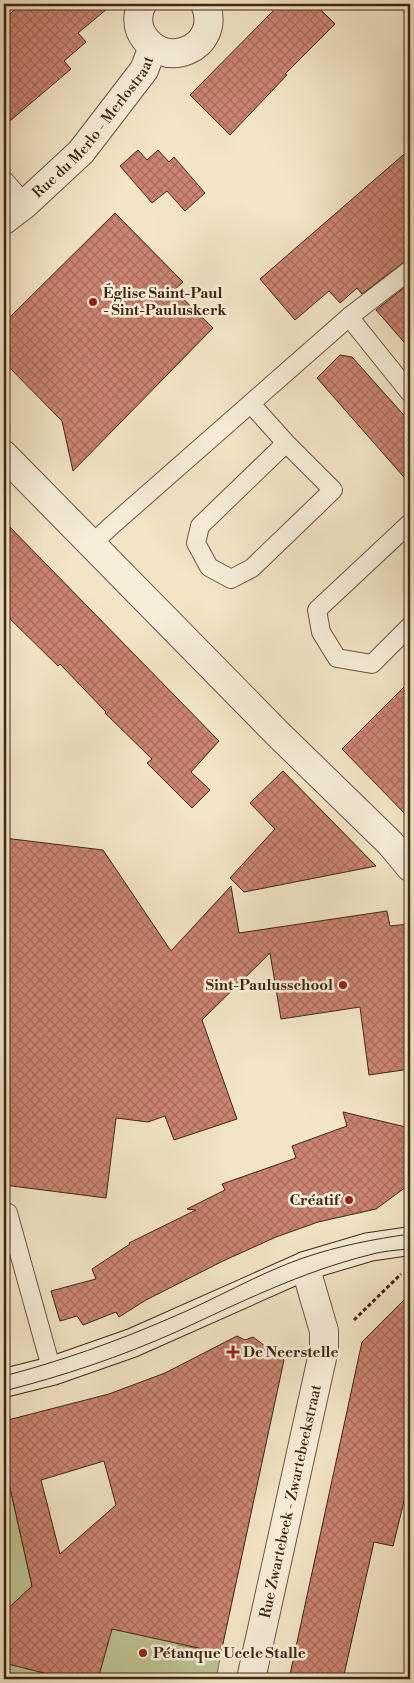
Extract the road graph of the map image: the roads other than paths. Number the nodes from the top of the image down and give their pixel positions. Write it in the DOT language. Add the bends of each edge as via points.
graph roads {
  1 [pos="142,4"];
  2 [pos="207,4"];
  3 [pos="153,48"];
  4 [pos="4,180"];
  5 [pos="25,204"];
  6 [pos="4,220"];
  7 [pos="410,270"];
  8 [pos="349,317"];
  9 [pos="410,393"];
  10 [pos="251,404"];
  11 [pos="286,443"];
  12 [pos="4,454"];
  13 [pos="410,523"];
  14 [pos="92,544"];
  15 [pos="410,626"];
  16 [pos="410,867"];
  17 [pos="4,1212"];
  18 [pos="410,1241"];
  19 [pos="304,1266"];
  20 [pos="52,1371"];
  21 [pos="4,1383"];
  22 [pos="251,1679"];
  1 -- 3 [label="street, Rue du Merlo - Merlostraat" via="138,15 139,27"];
  2 -- 3 [label="street, Rue du Merlo - Merlostraat" via="208,24 204,36 192,48 181,53"];
  3 -- 5 [label="street, Rue du Merlo - Merlostraat" via="144,70 80,152"];
  4 -- 5 [label="lane"];
  5 -- 6 [label="street, Rue du Merlo - Merlostraat"];
  7 -- 8 [label="lane"];
  8 -- 9 [label="lane"];
  8 -- 10 [label="lane"];
  10 -- 11 [label="lane"];
  10 -- 14 [label="lane"];
  11 -- 11 [label="lane" via="200,526 196,543 209,567 231,579 252,568 334,490"];
  12 -- 14 [label="street"];
  13 -- 15 [label="lane" via="317,610 321,632 337,658 372,664"];
  14 -- 16 [label="street" via="390,843"];
  17 -- 20 [label="lane" via="8,1213"];
  18 -- 19 [label="street" via="369,1247"];
  19 -- 20 [label="street" via="132,1343"];
  19 -- 22 [label="street, Rue Zwartebeek - Zwartebeekstraat" via="324,1331 324,1349"];
  20 -- 21 [label="street"];
}
